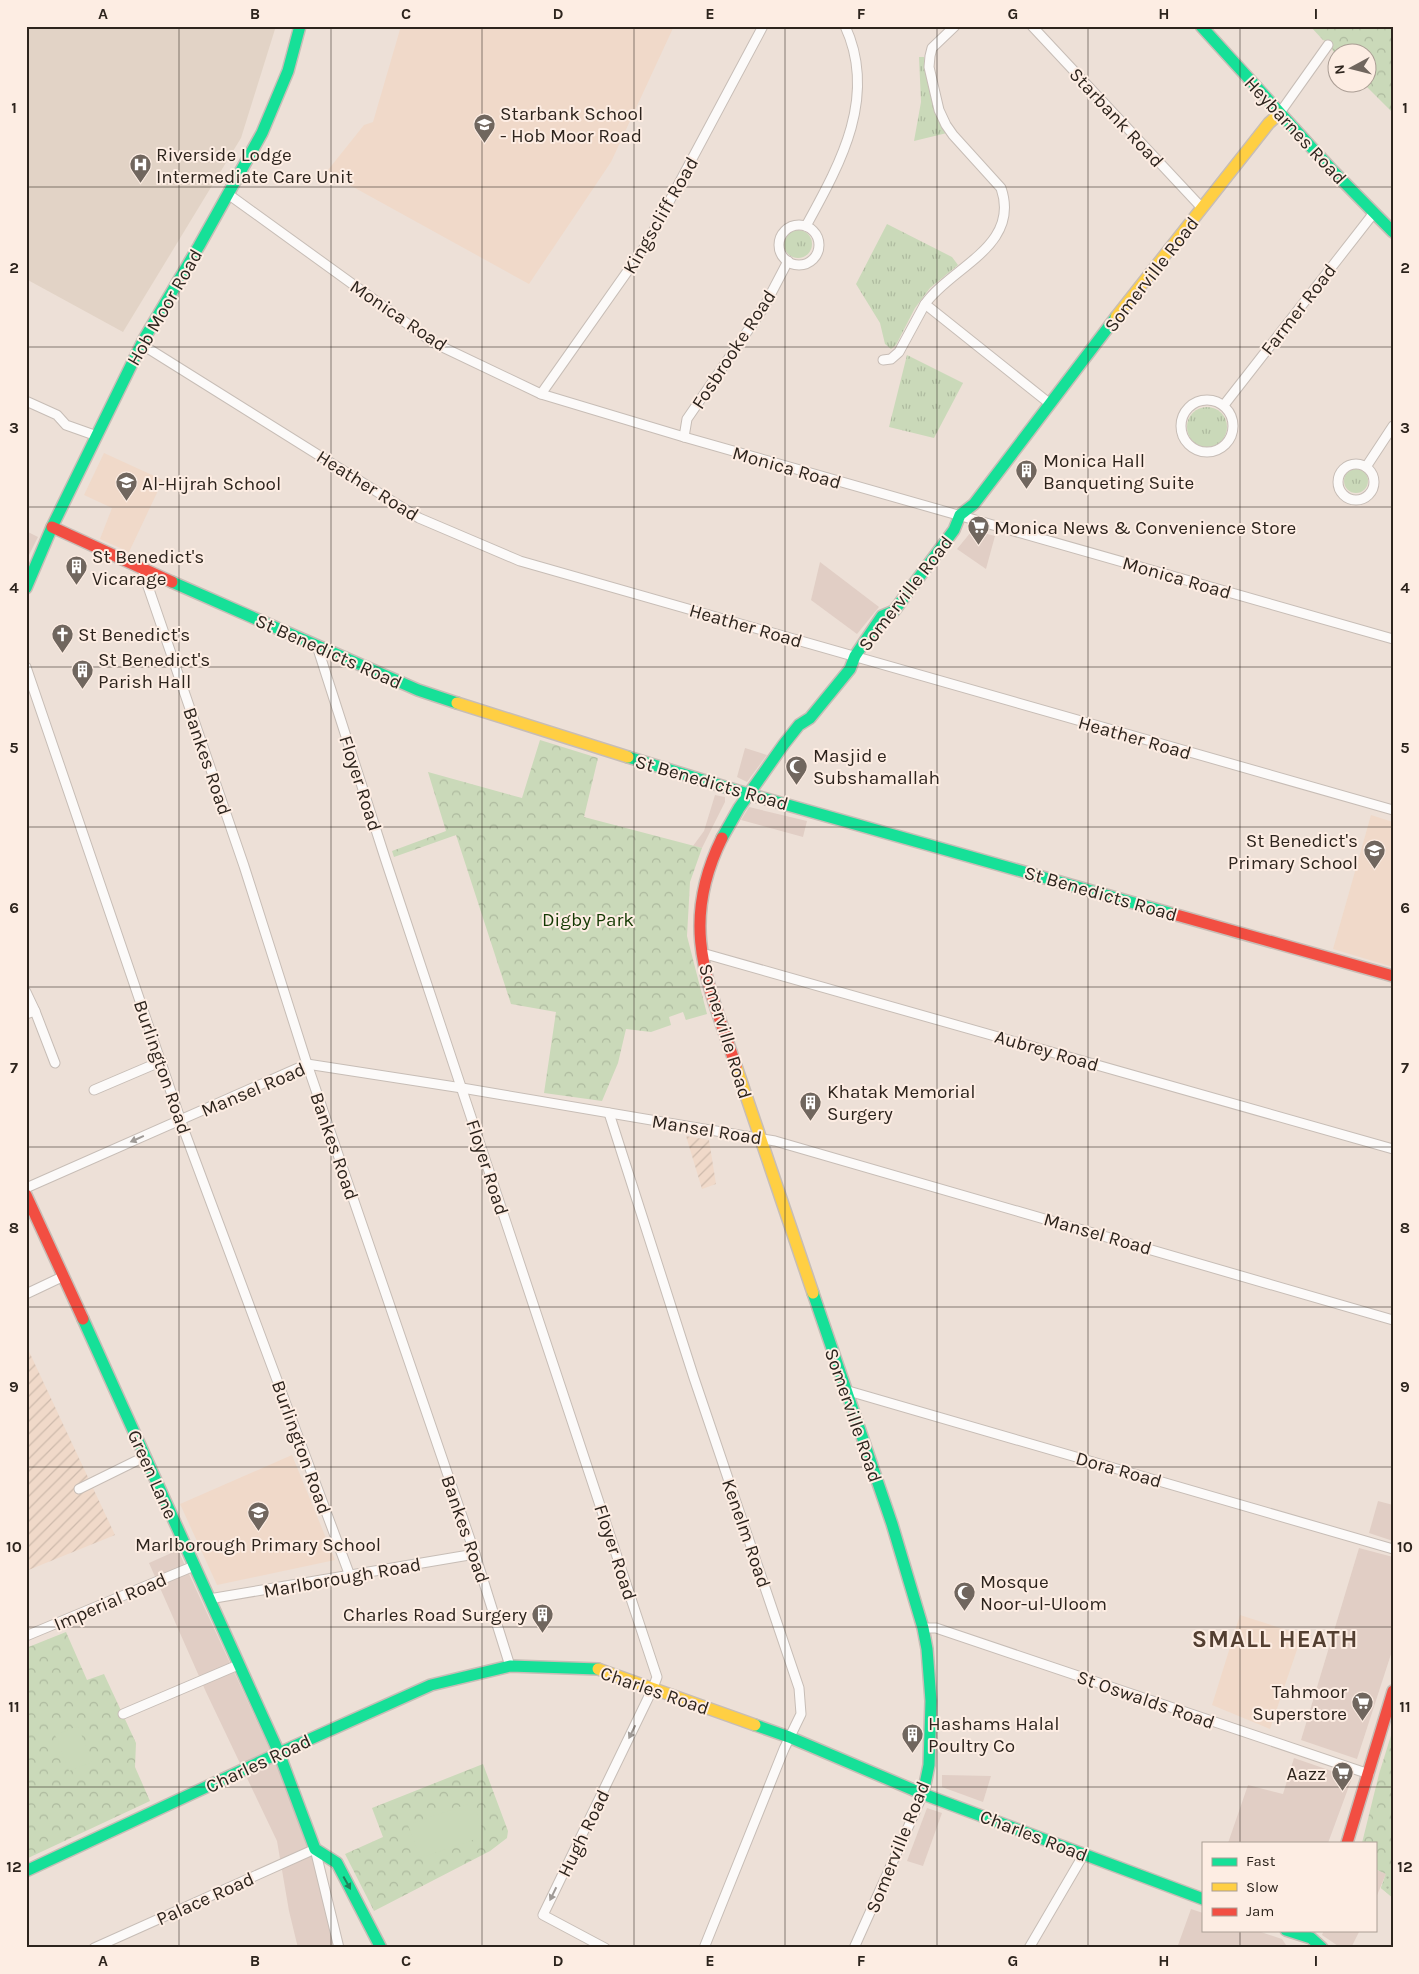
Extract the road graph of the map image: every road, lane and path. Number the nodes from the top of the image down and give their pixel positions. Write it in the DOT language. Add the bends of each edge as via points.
graph roads {
  1 [pos="300,26"];
  2 [pos="764,26"];
  3 [pos="845,26"];
  4 [pos="955,26"];
  5 [pos="1032,26"];
  6 [pos="1201,26"];
  7 [pos="1326,48"];
  8 [pos="1280,114"];
  9 [pos="228,194"];
  10 [pos="1202,208"];
  11 [pos="1373,214"];
  12 [pos="806,226"];
  13 [pos="1393,232"];
  14 [pos="788,261"];
  15 [pos="925,304"];
  16 [pos="141,344"];
  17 [pos="883,360"];
  18 [pos="541,394"];
  19 [pos="26,402"];
  20 [pos="1049,403"];
  21 [pos="1224,405"];
  22 [pos="1393,426"];
  23 [pos="97,436"];
  24 [pos="684,438"];
  25 [pos="1366,467"];
  26 [pos="960,515"];
  27 [pos="52,527"];
  28 [pos="142,569"];
  29 [pos="26,588"];
  30 [pos="1393,639"];
  31 [pos="317,646"];
  32 [pos="855,656"];
  33 [pos="26,667"];
  34 [pos="748,793"];
  35 [pos="1393,810"];
  36 [pos="702,953"];
  37 [pos="1393,976"];
  38 [pos="26,992"];
  39 [pos="30,1012"];
  40 [pos="162,1061"];
  41 [pos="54,1063"];
  42 [pos="307,1064"];
  43 [pos="462,1088"];
  44 [pos="94,1090"];
  45 [pos="609,1113"];
  46 [pos="182,1119"];
  47 [pos="760,1138"];
  48 [pos="1393,1149"];
  49 [pos="26,1188"];
  50 [pos="26,1195"];
  51 [pos="64,1276"];
  52 [pos="26,1294"];
  53 [pos="1393,1320"];
  54 [pos="845,1390"];
  55 [pos="146,1456"];
  56 [pos="79,1489"];
  57 [pos="1393,1549"];
  58 [pos="475,1554"];
  59 [pos="194,1566"];
  60 [pos="350,1576"];
  61 [pos="209,1599"];
  62 [pos="923,1628"];
  63 [pos="26,1636"];
  64 [pos="238,1666"];
  65 [pos="510,1666"];
  66 [pos="653,1688"];
  67 [pos="1393,1690"];
  68 [pos="124,1714"];
  69 [pos="789,1738"];
  70 [pos="279,1753"];
  71 [pos="1369,1774"];
  72 [pos="923,1794"];
  73 [pos="1346,1842"];
  74 [pos="315,1849"];
  75 [pos="1084,1854"];
  76 [pos="26,1871"];
  77 [pos="1202,1899"];
  78 [pos="1291,1932"];
  79 [pos="1310,1939"];
  80 [pos="338,1947"];
  81 [pos="94,1948"];
  82 [pos="381,1948"];
  83 [pos="605,1948"];
  84 [pos="704,1948"];
  85 [pos="854,1948"];
  86 [pos="1029,1948"];
  87 [pos="1322,1948"];
  1 -- 9 [label="street, Hob Moor Road" via="288,71 262,133"];
  2 -- 18 [label="street, Kingscliff Road" via="646,245"];
  3 -- 12 [label="street" via="858,77 856,111 829,185"];
  4 -- 15 [label="street" via="932,48 929,67 932,85 946,125 1001,188 1005,213 988,248 932,294"];
  5 -- 10 [label="street, Starbank Road"];
  6 -- 8 [label="street, Heybarnes Road"];
  7 -- 8 [label="street, Somerville Road"];
  8 -- 10 [label="street, Somerville Road" via="1269,123"];
  8 -- 11 [label="street, Heybarnes Road"];
  9 -- 16 [label="street, Hob Moor Road"];
  9 -- 18 [label="street, Monica Road" via="434,343"];
  10 -- 20 [label="street, Somerville Road"];
  11 -- 13 [label="street, Heybarnes Road"];
  11 -- 21 [label="street, Farmer Road"];
  12 -- 14 [label="street" via="792,226 781,235 780,250"];
  12 -- 14 [label="street" via="818,239 818,251 805,263"];
  14 -- 24 [label="street, Fosbrooke Road" via="764,307 687,419"];
  15 -- 17 [label="street" via="899,352 891,359"];
  15 -- 20 [label="street"];
  16 -- 23 [label="street, Hob Moor Road"];
  16 -- 32 [label="street, Heather Road" via="419,518 520,561"];
  18 -- 24 [label="street, Monica Road"];
  19 -- 23 [label="street" via="57,415 66,425"];
  20 -- 26 [label="street, Somerville Road" via="974,504"];
  21 -- 21 [label="street" via="1234,424 1226,444 1206,452 1187,442 1182,433 1185,412 1203,400 1214,400"];
  22 -- 25 [label="street"];
  23 -- 27 [label="street, Hob Moor Road"];
  24 -- 26 [label="street, Monica Road"];
  25 -- 25 [label="street" via="1373,478 1372,491 1362,499 1349,499 1340,490 1339,477 1347,467"];
  26 -- 30 [label="street, Monica Road"];
  26 -- 32 [label="street, Somerville Road" via="954,530 894,611 882,616"];
  27 -- 28 [label="street, St Benedicts Road"];
  27 -- 29 [label="street, Hob Moor Road"];
  28 -- 31 [label="street, St Benedicts Road"];
  28 -- 42 [label="street, Bankes Road" via="244,866"];
  31 -- 34 [label="street, St Benedicts Road" via="418,690"];
  31 -- 43 [label="street, Floyer Road"];
  32 -- 34 [label="street, Somerville Road" via="850,669 810,718 798,726"];
  32 -- 35 [label="street, Heather Road"];
  33 -- 40 [label="street, Burlington Road"];
  34 -- 36 [label="street, Somerville Road" via="722,838 707,874 700,900"];
  34 -- 37 [label="street, St Benedicts Road"];
  36 -- 47 [label="street, Somerville Road" via="708,984"];
  36 -- 48 [label="street, Aubrey Road"];
  38 -- 39 [label="street"];
  39 -- 41 [label="street"];
  40 -- 44 [label="street"];
  40 -- 46 [label="street, Burlington Road"];
  42 -- 43 [label="street, Mansel Road"];
  42 -- 46 [label="street, Mansel Road"];
  42 -- 58 [label="street, Bankes Road"];
  43 -- 45 [label="street, Mansel Road"];
  43 -- 66 [label="street, Floyer Road" via="657,1677"];
  45 -- 47 [label="street, Mansel Road"];
  45 -- 69 [label="street, Kenelm Road" via="799,1688 801,1714"];
  46 -- 49 [label="street, Mansel Road, one-way"];
  46 -- 60 [label="street, Burlington Road"];
  47 -- 53 [label="street, Mansel Road"];
  47 -- 54 [label="street, Somerville Road"];
  50 -- 51 [label="street, Green Lane"];
  51 -- 52 [label="street"];
  51 -- 55 [label="street, Green Lane"];
  54 -- 57 [label="street, Dora Road"];
  54 -- 62 [label="street, Somerville Road" via="892,1524"];
  55 -- 56 [label="street"];
  55 -- 59 [label="street, Green Lane"];
  58 -- 60 [label="street, Marlborough Road"];
  58 -- 65 [label="street, Bankes Road"];
  59 -- 61 [label="street, Green Lane"];
  59 -- 63 [label="street, Imperial Road"];
  60 -- 61 [label="street, Marlborough Road"];
  61 -- 64 [label="street, Green Lane"];
  62 -- 71 [label="street, St Oswalds Road" via="936,1628"];
  62 -- 72 [label="street, Somerville Road" via="931,1702 929,1765"];
  64 -- 68 [label="street"];
  64 -- 70 [label="street, Green Lane"];
  65 -- 66 [label="street, Charles Road" via="598,1669"];
  65 -- 70 [label="street, Charles Road" via="431,1685"];
  66 -- 69 [label="street, Charles Road"];
  66 -- 83 [label="street, Hugh Road, one-way" via="543,1915"];
  67 -- 71 [label="street"];
  69 -- 72 [label="street, Charles Road"];
  69 -- 84 [label="street, Kenelm Road"];
  70 -- 74 [label="street, Green Lane"];
  70 -- 76 [label="street, Charles Road"];
  71 -- 73 [label="street"];
  72 -- 75 [label="street, Charles Road"];
  72 -- 85 [label="street, Somerville Road"];
  74 -- 80 [label="street"];
  74 -- 81 [label="street, Palace Road"];
  74 -- 82 [label="street, one-way" via="337,1863"];
  75 -- 77 [label="street, Charles Road"];
  75 -- 86 [label="street"];
  78 -- 79 [label="street"];
  79 -- 87 [label="street"];
}
